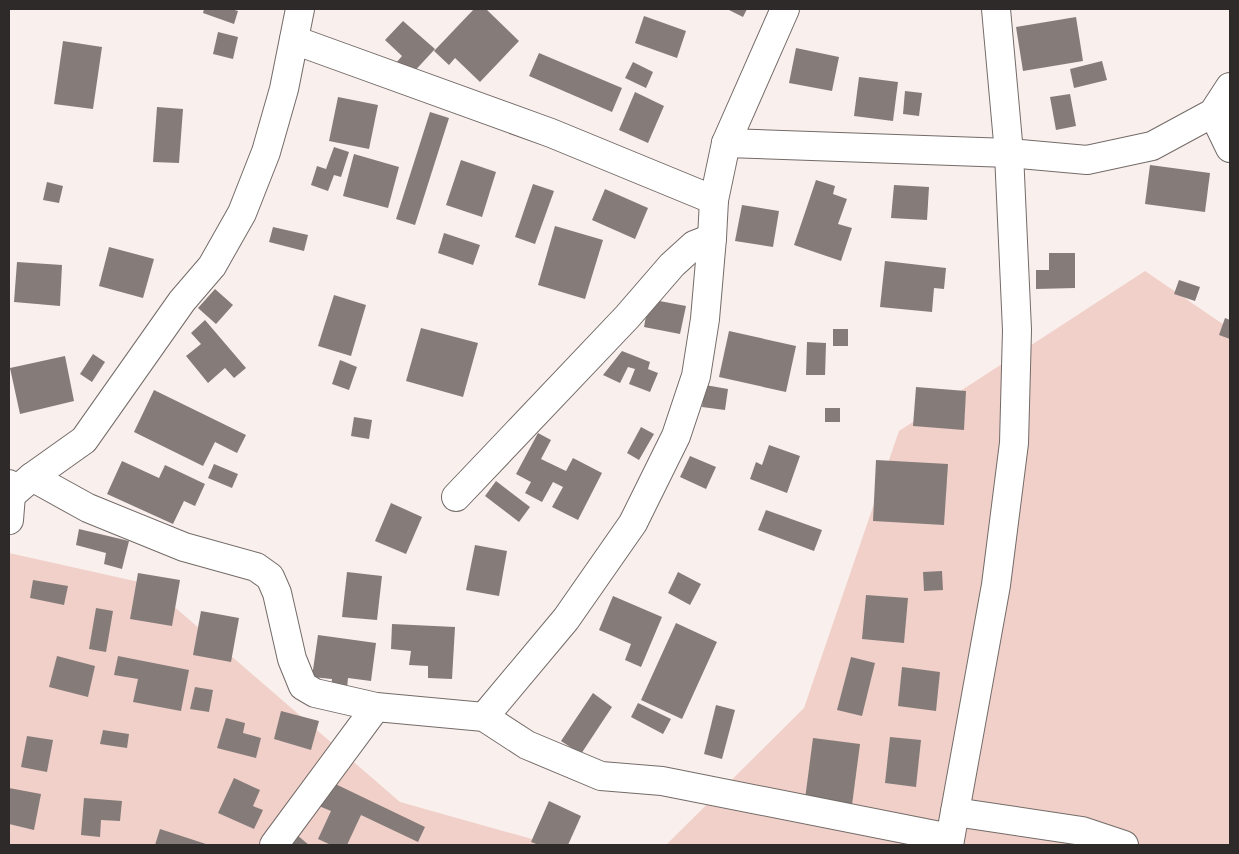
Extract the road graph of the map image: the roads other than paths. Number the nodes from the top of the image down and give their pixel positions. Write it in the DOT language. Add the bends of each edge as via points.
graph roads {
  1 [pos="300,9"];
  2 [pos="784,9"];
  3 [pos="996,9"];
  4 [pos="294,40"];
  5 [pos="1230,87"];
  6 [pos="1213,113"];
  7 [pos="726,143"];
  8 [pos="1230,148"];
  9 [pos="1009,153"];
  10 [pos="714,200"];
  11 [pos="712,238"];
  12 [pos="14,494"];
  13 [pos="456,496"];
  14 [pos="376,708"];
  15 [pos="484,717"];
  16 [pos="951,832"];
  17 [pos="274,845"];
  18 [pos="1124,845"];
  1 -- 4 [label="street"];
  2 -- 7 [label="street"];
  3 -- 9 [label="street"];
  4 -- 10 [label="street" via="551,133"];
  4 -- 12 [label="street" via="266,152 242,213 212,266 182,301 84,440"];
  5 -- 6 [label="street"];
  6 -- 8 [label="street"];
  6 -- 9 [label="street" via="1152,146 1087,160"];
  7 -- 9 [label="street"];
  7 -- 10 [label="street"];
  9 -- 16 [label="street" via="1017,330 1014,443 996,585"];
  10 -- 11 [label="street"];
  11 -- 13 [label="street" via="694,245 672,265 628,317"];
  11 -- 15 [label="street" via="696,376 676,436 633,523 566,619"];
  12 -- 14 [label="street" via="88,508 184,547 256,567 270,577 277,593 292,659 303,686 315,693"];
  14 -- 15 [label="street"];
  14 -- 17 [label="street"];
  15 -- 16 [label="street" via="527,745 601,776 662,781"];
  16 -- 18 [label="street" via="1082,831"];
}
